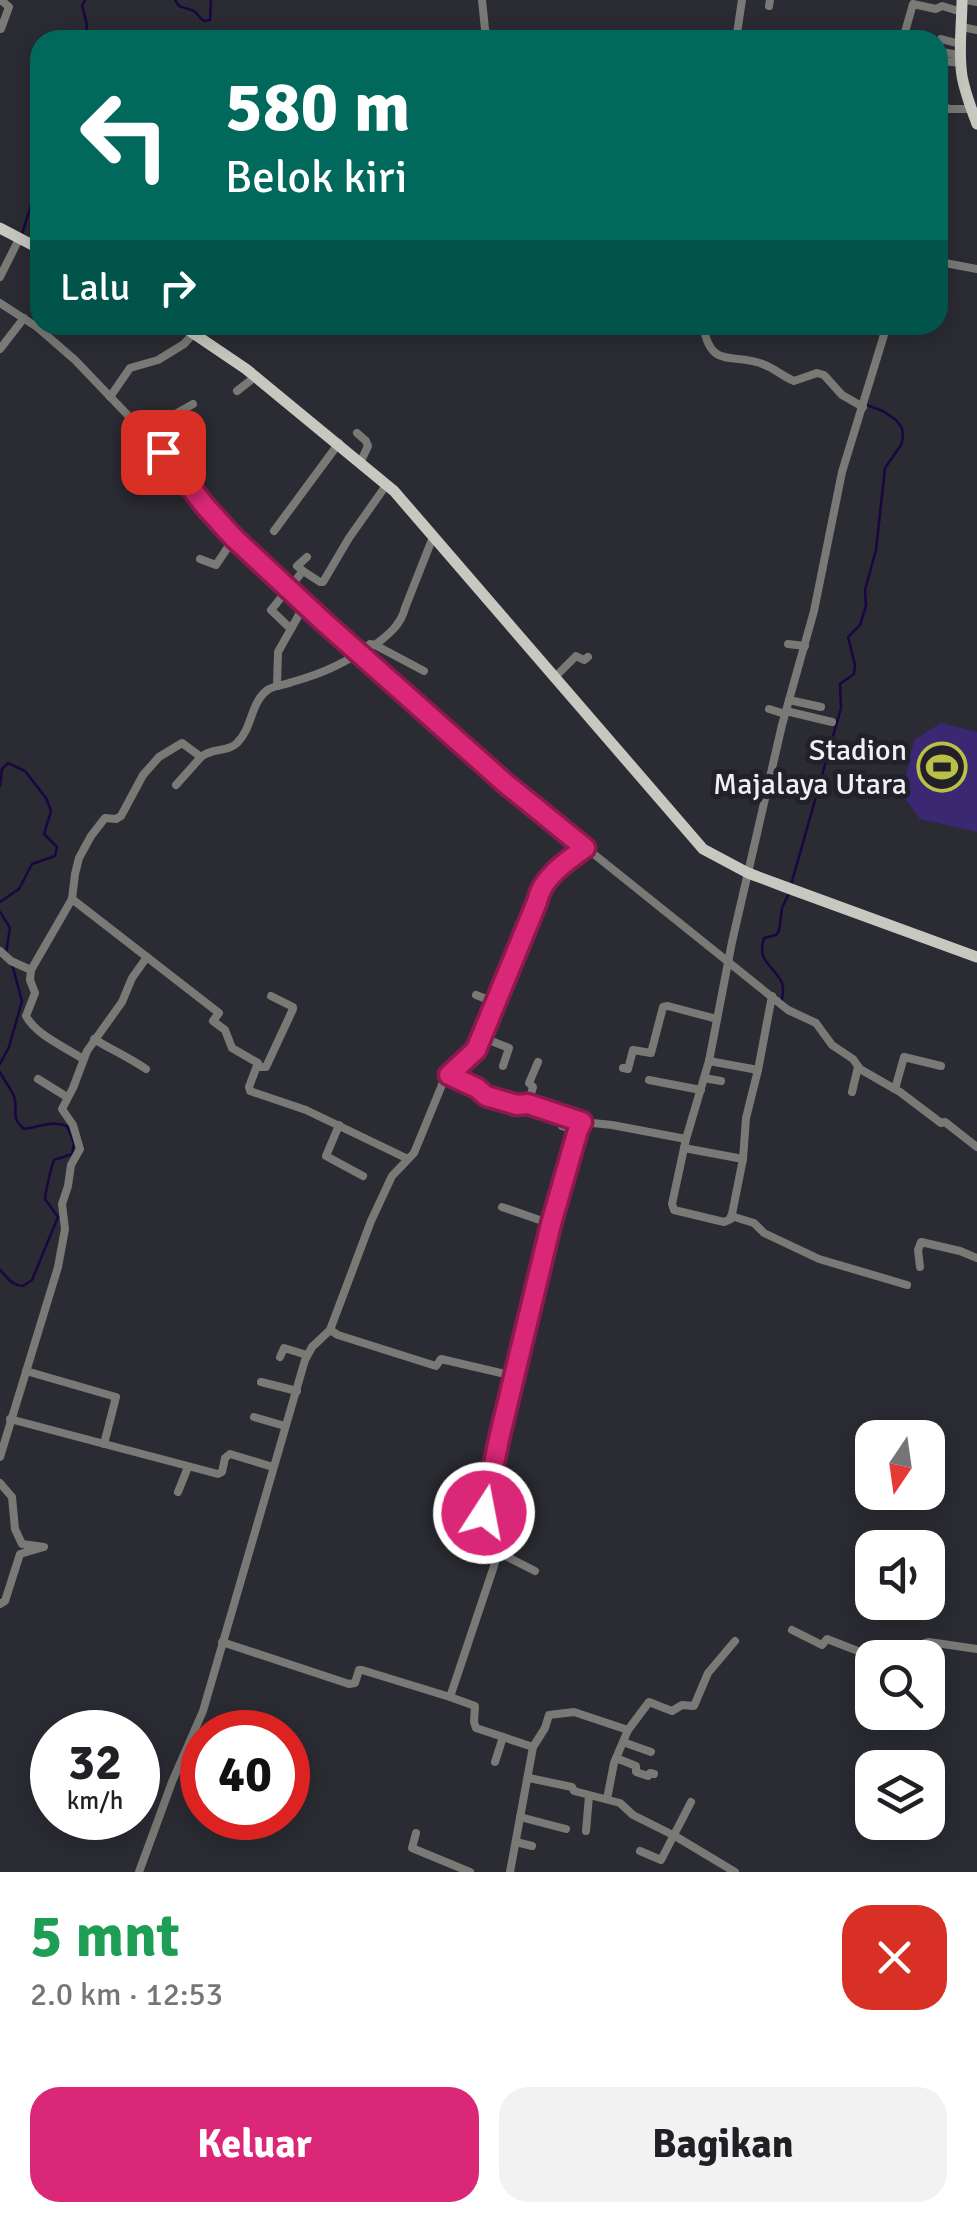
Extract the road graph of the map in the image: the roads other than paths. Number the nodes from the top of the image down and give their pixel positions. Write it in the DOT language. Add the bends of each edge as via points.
graph roads {
  1 [pos="1,0"];
  2 [pos="482,0"];
  3 [pos="742,0"];
  4 [pos="938,0"];
  5 [pos="977,2"];
  6 [pos="963,4"];
  7 [pos="0,29"];
  8 [pos="485,30"];
  9 [pos="738,30"];
  10 [pos="906,30"];
  11 [pos="977,30"];
  12 [pos="948,43"];
  13 [pos="962,50"];
  14 [pos="948,55"];
  15 [pos="977,75"];
  16 [pos="948,109"];
  17 [pos="970,110"];
  18 [pos="977,124"];
  19 [pos="0,228"];
  20 [pos="20,239"];
  21 [pos="30,244"];
  22 [pos="948,264"];
  23 [pos="977,269"];
  24 [pos="0,277"];
  25 [pos="0,303"];
  26 [pos="24,318"];
  27 [pos="30,323"];
  28 [pos="44,335"];
  29 [pos="192,335"];
  30 [pos="198,335"];
  31 [pos="705,335"];
  32 [pos="884,335"];
  33 [pos="0,350"];
  34 [pos="255,377"];
  35 [pos="236,391"];
  36 [pos="110,397"];
  37 [pos="864,403"];
  38 [pos="193,404"];
  39 [pos="357,434"];
  40 [pos="154,443"];
  41 [pos="339,444"];
  42 [pos="361,461"];
  43 [pos="387,484"];
  44 [pos="274,530"];
  45 [pos="433,537"];
  46 [pos="234,538"];
  47 [pos="306,557"];
  48 [pos="200,559"];
  49 [pos="303,572"];
  50 [pos="288,588"];
  51 [pos="306,604"];
  52 [pos="291,629"];
  53 [pos="788,644"];
  54 [pos="375,645"];
  55 [pos="805,646"];
  56 [pos="360,653"];
  57 [pos="588,657"];
  58 [pos="424,671"];
  59 [pos="554,678"];
  60 [pos="277,686"];
  61 [pos="790,700"];
  62 [pos="821,706"];
  63 [pos="770,709"];
  64 [pos="786,712"];
  65 [pos="832,722"];
  66 [pos="201,757"];
  67 [pos="176,785"];
  68 [pos="585,848"];
  69 [pos="748,873"];
  70 [pos="72,899"];
  71 [pos="0,951"];
  72 [pos="977,954"];
  73 [pos="147,957"];
  74 [pos="728,961"];
  75 [pos="31,970"];
  76 [pos="271,996"];
  77 [pos="476,996"];
  78 [pos="772,996"];
  79 [pos="497,1002"];
  80 [pos="717,1019"];
  81 [pos="482,1038"];
  82 [pos="94,1039"];
  83 [pos="82,1059"];
  84 [pos="708,1061"];
  85 [pos="538,1062"];
  86 [pos="258,1066"];
  87 [pos="504,1066"];
  88 [pos="942,1066"];
  89 [pos="858,1067"];
  90 [pos="623,1068"];
  91 [pos="146,1069"];
  92 [pos="758,1070"];
  93 [pos="449,1075"];
  94 [pos="704,1078"];
  95 [pos="38,1079"];
  96 [pos="649,1080"];
  97 [pos="721,1081"];
  98 [pos="896,1086"];
  99 [pos="700,1090"];
  100 [pos="852,1092"];
  101 [pos="67,1097"];
  102 [pos="528,1104"];
  103 [pos="340,1126"];
  104 [pos="562,1126"];
  105 [pos="580,1126"];
  106 [pos="685,1144"];
  107 [pos="977,1147"];
  108 [pos="408,1159"];
  109 [pos="743,1160"];
  110 [pos="363,1176"];
  111 [pos="502,1207"];
  112 [pos="731,1216"];
  113 [pos="551,1224"];
  114 [pos="977,1258"];
  115 [pos="920,1267"];
  116 [pos="907,1286"];
  117 [pos="330,1330"];
  118 [pos="307,1355"];
  119 [pos="280,1358"];
  120 [pos="26,1371"];
  121 [pos="514,1376"];
  122 [pos="261,1382"];
  123 [pos="297,1391"];
  124 [pos="254,1417"];
  125 [pos="10,1420"];
  126 [pos="285,1426"];
  127 [pos="2,1440"];
  128 [pos="104,1444"];
  129 [pos="0,1457"];
  130 [pos="273,1466"];
  131 [pos="188,1467"];
  132 [pos="0,1483"];
  133 [pos="178,1492"];
  134 [pos="496,1551"];
  135 [pos="535,1571"];
  136 [pos="0,1604"];
  137 [pos="792,1630"];
  138 [pos="735,1641"];
  139 [pos="222,1642"];
  140 [pos="945,1644"];
  141 [pos="855,1649"];
  142 [pos="977,1649"];
  143 [pos="450,1697"];
  144 [pos="628,1730"];
  145 [pos="502,1737"];
  146 [pos="622,1742"];
  147 [pos="532,1747"];
  148 [pos="651,1752"];
  149 [pos="616,1758"];
  150 [pos="494,1762"];
  151 [pos="654,1774"];
  152 [pos="529,1778"];
  153 [pos="590,1796"];
  154 [pos="607,1799"];
  155 [pos="691,1802"];
  156 [pos="520,1817"];
  157 [pos="566,1829"];
  158 [pos="586,1831"];
  159 [pos="416,1833"];
  160 [pos="674,1836"];
  161 [pos="516,1842"];
  162 [pos="532,1846"];
  163 [pos="640,1851"];
  164 [pos="139,1872"];
  165 [pos="470,1872"];
  166 [pos="510,1872"];
  167 [pos="735,1872"];
  1 -- 7 [label="street" via="9,9"];
  2 -- 8 [label="street"];
  3 -- 9 [label="street"];
  4 -- 6 [label="street"];
  5 -- 6 [label="street"];
  6 -- 10 [label="street" via="936,10 913,4"];
  6 -- 13 [label="main road"];
  11 -- 13 [label="street"];
  12 -- 13 [label="street"];
  13 -- 14 [label="street"];
  13 -- 15 [label="street"];
  13 -- 17 [label="main road"];
  16 -- 17 [label="street"];
  17 -- 18 [label="main road"];
  19 -- 20 [label="main road"];
  20 -- 21 [label="main road"];
  20 -- 24 [label="street"];
  22 -- 23 [label="street"];
  25 -- 26 [label="street"];
  26 -- 27 [label="street"];
  26 -- 33 [label="street"];
  28 -- 36 [label="street"];
  29 -- 36 [label="street" via="158,360 130,368"];
  30 -- 34 [label="main road"];
  31 -- 37 [label="street" via="718,356 761,363 794,382 821,374 846,399"];
  32 -- 37 [label="street"];
  34 -- 35 [label="street"];
  34 -- 41 [label="main road"];
  36 -- 40 [label="street"];
  37 -- 55 [label="street" via="842,472"];
  38 -- 40 [label="street" via="168,417"];
  39 -- 42 [label="street" via="368,446"];
  40 -- 46 [label="street"];
  41 -- 42 [label="main road"];
  41 -- 44 [label="street"];
  42 -- 43 [label="main road"];
  43 -- 45 [label="main road"];
  43 -- 49 [label="street" via="323,582"];
  45 -- 54 [label="street" via="402,620"];
  45 -- 59 [label="main road"];
  46 -- 48 [label="street" via="216,565"];
  46 -- 50 [label="street"];
  47 -- 49 [label="street" via="297,566"];
  49 -- 50 [label="street"];
  50 -- 51 [label="street"];
  50 -- 52 [label="street" via="271,611"];
  51 -- 52 [label="street"];
  51 -- 56 [label="street"];
  52 -- 60 [label="street" via="278,652"];
  53 -- 55 [label="street"];
  54 -- 56 [label="street"];
  54 -- 58 [label="street"];
  55 -- 61 [label="street"];
  56 -- 60 [label="street"];
  56 -- 68 [label="street"];
  57 -- 59 [label="street" via="576,656"];
  59 -- 69 [label="main road" via="696,843"];
  60 -- 66 [label="street" via="258,701 237,744"];
  61 -- 62 [label="street"];
  61 -- 64 [label="street"];
  63 -- 64 [label="street"];
  64 -- 65 [label="street"];
  64 -- 69 [label="street"];
  66 -- 67 [label="street"];
  66 -- 70 [label="street" via="182,743 154,761 121,816 105,818 91,836 74,874"];
  68 -- 74 [label="street"];
  68 -- 79 [label="street" via="539,890"];
  69 -- 72 [label="main road"];
  69 -- 74 [label="street"];
  70 -- 73 [label="street"];
  70 -- 75 [label="street"];
  71 -- 75 [label="street"];
  73 -- 82 [label="street"];
  73 -- 86 [label="street" via="219,1013 213,1022 226,1030 232,1048"];
  74 -- 78 [label="street"];
  74 -- 80 [label="street"];
  75 -- 83 [label="street" via="35,990 28,1020"];
  76 -- 86 [label="street" via="293,1009 266,1067"];
  77 -- 79 [label="street"];
  78 -- 89 [label="street" via="816,1024"];
  78 -- 92 [label="street"];
  79 -- 81 [label="street"];
  80 -- 84 [label="street"];
  80 -- 90 [label="street" via="663,1007 651,1053 633,1050"];
  81 -- 87 [label="street" via="509,1048"];
  81 -- 93 [label="street"];
  82 -- 83 [label="street"];
  82 -- 91 [label="street"];
  83 -- 101 [label="street"];
  84 -- 92 [label="street"];
  84 -- 94 [label="street"];
  85 -- 102 [label="street"];
  86 -- 103 [label="street" via="252,1092"];
  88 -- 98 [label="street" via="904,1057"];
  89 -- 98 [label="street"];
  89 -- 100 [label="street"];
  92 -- 109 [label="street"];
  93 -- 102 [label="street" via="486,1096"];
  93 -- 108 [label="street"];
  94 -- 97 [label="street"];
  94 -- 99 [label="street"];
  95 -- 101 [label="street"];
  96 -- 99 [label="street"];
  98 -- 107 [label="street"];
  99 -- 106 [label="street"];
  101 -- 120 [label="street" via="62,1109 80,1149 62,1204 62,1251"];
  102 -- 105 [label="street"];
  103 -- 108 [label="street"];
  103 -- 110 [label="street" via="326,1156"];
  104 -- 105 [label="street"];
  105 -- 106 [label="street" via="612,1125"];
  105 -- 113 [label="street"];
  106 -- 109 [label="street"];
  106 -- 112 [label="street" via="673,1209 724,1222"];
  108 -- 117 [label="street" via="370,1221"];
  109 -- 112 [label="street"];
  111 -- 113 [label="street"];
  112 -- 116 [label="street" via="824,1261"];
  113 -- 121 [label="street"];
  114 -- 115 [label="street" via="922,1242"];
  117 -- 118 [label="street"];
  117 -- 121 [label="street" via="436,1366 442,1359"];
  118 -- 119 [label="street" via="284,1348"];
  118 -- 123 [label="street"];
  120 -- 125 [label="street"];
  120 -- 128 [label="street" via="116,1397"];
  121 -- 134 [label="street" via="484,1515 502,1531"];
  122 -- 123 [label="street"];
  123 -- 126 [label="street"];
  124 -- 126 [label="street"];
  125 -- 127 [label="street"];
  125 -- 128 [label="street"];
  126 -- 130 [label="street"];
  127 -- 129 [label="street"];
  128 -- 131 [label="street"];
  130 -- 131 [label="street" via="230,1454 220,1474"];
  130 -- 139 [label="street"];
  131 -- 133 [label="street"];
  132 -- 136 [label="street" via="12,1497 22,1544 44,1547 20,1554"];
  134 -- 135 [label="street"];
  134 -- 143 [label="street"];
  137 -- 141 [label="street" via="822,1645 827,1638"];
  138 -- 144 [label="street" via="708,1673 694,1706 672,1711 649,1702"];
  139 -- 143 [label="street" via="350,1684 362,1670"];
  139 -- 164 [label="street"];
  140 -- 142 [label="street"];
  143 -- 145 [label="street" via="475,1706 476,1728"];
  144 -- 146 [label="street"];
  144 -- 147 [label="street" via="574,1712 554,1714"];
  145 -- 147 [label="street"];
  145 -- 150 [label="street"];
  146 -- 148 [label="street"];
  146 -- 149 [label="street"];
  147 -- 152 [label="street"];
  149 -- 151 [label="street" via="636,1772"];
  149 -- 154 [label="street"];
  152 -- 153 [label="street"];
  152 -- 156 [label="street"];
  153 -- 154 [label="street"];
  153 -- 158 [label="street"];
  154 -- 160 [label="street"];
  155 -- 160 [label="street"];
  156 -- 157 [label="street"];
  156 -- 161 [label="street"];
  159 -- 165 [label="street" via="412,1848"];
  160 -- 163 [label="street" via="660,1861"];
  160 -- 167 [label="street"];
  161 -- 162 [label="street"];
  161 -- 166 [label="street"];
}
